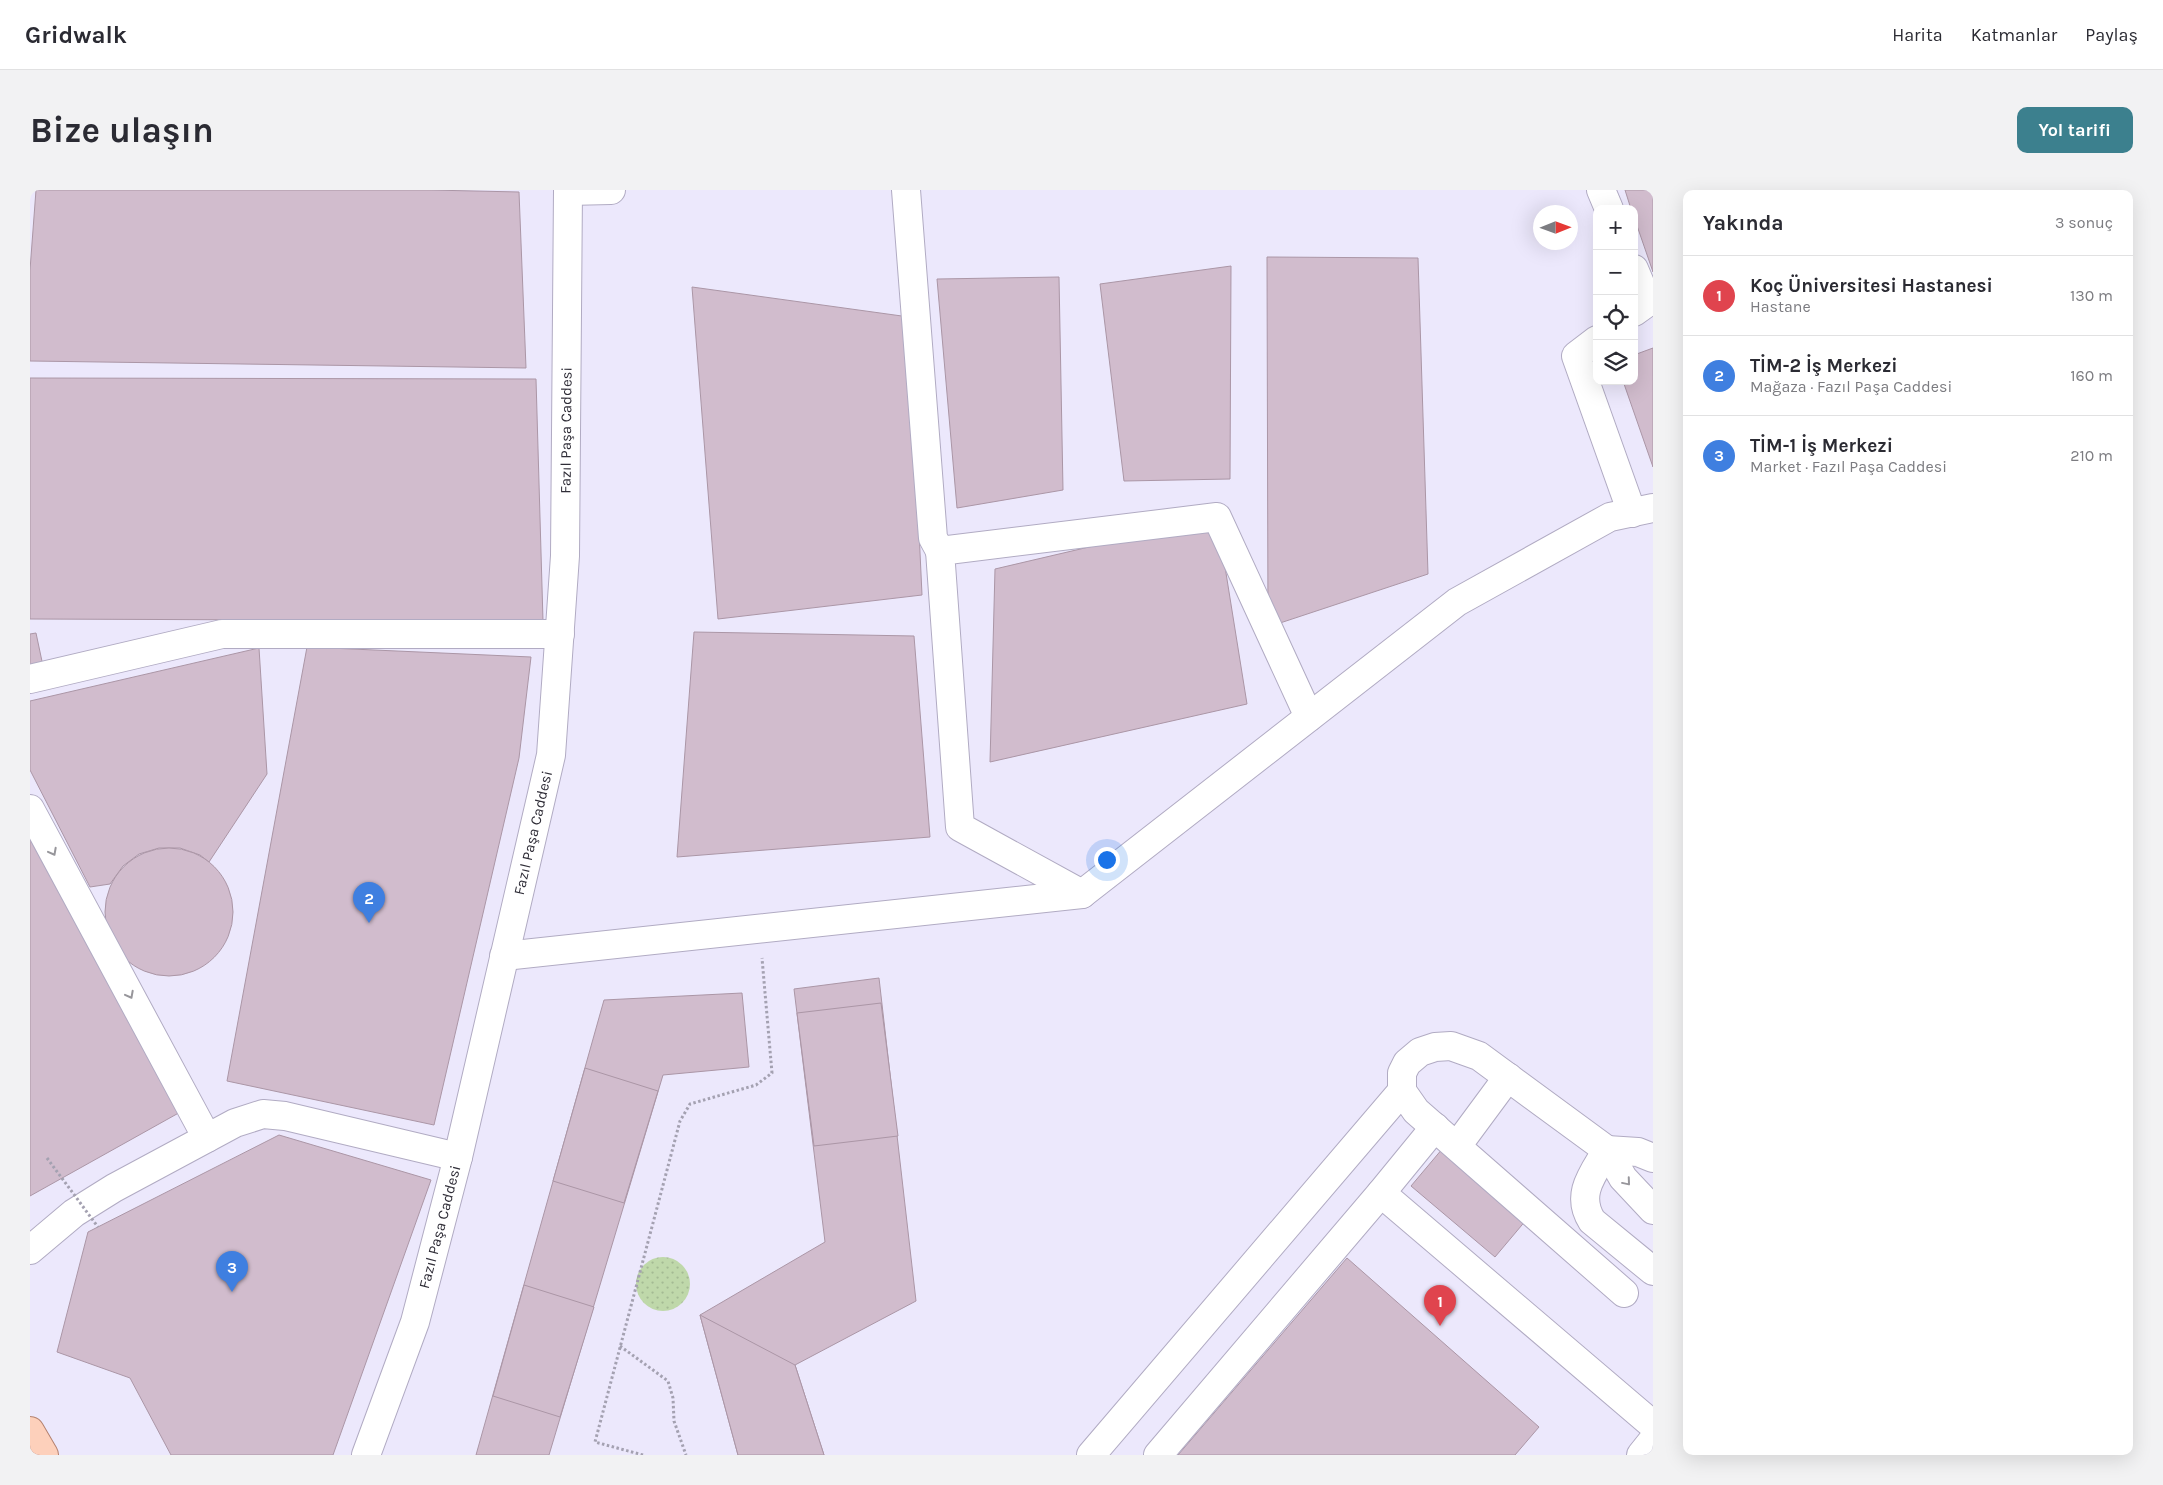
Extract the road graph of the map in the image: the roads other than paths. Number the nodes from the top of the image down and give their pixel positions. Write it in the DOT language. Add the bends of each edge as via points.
graph roads {
  1 [pos="568,190"];
  2 [pos="611,190"];
  3 [pos="906,190"];
  4 [pos="1600,190"];
  5 [pos="1606,205"];
  6 [pos="1638,278"];
  7 [pos="1638,309"];
  8 [pos="1593,343"];
  9 [pos="1642,510"];
  10 [pos="940,551"];
  11 [pos="560,634"];
  12 [pos="30,679"];
  13 [pos="1309,717"];
  14 [pos="30,809"];
  15 [pos="1082,894"];
  16 [pos="504,956"];
  17 [pos="1508,1077"];
  18 [pos="1402,1090"];
  19 [pos="1435,1127"];
  20 [pos="207,1138"];
  21 [pos="1457,1146"];
  22 [pos="1608,1150"];
  23 [pos="458,1157"];
  24 [pos="1653,1158"];
  25 [pos="1381,1192"];
  26 [pos="1653,1210"];
  27 [pos="30,1250"];
  28 [pos="1653,1271"];
  29 [pos="1624,1293"];
  30 [pos="1653,1425"];
  31 [pos="30,1431"];
  32 [pos="1653,1440"];
  33 [pos="44,1455"];
  34 [pos="366,1455"];
  35 [pos="1091,1455"];
  36 [pos="1158,1455"];
  37 [pos="1641,1455"];
  1 -- 2 [label="street"];
  1 -- 11 [label="street, Fazıl Paşa Caddesi" via="565,556"];
  3 -- 10 [label="street" via="933,538"];
  4 -- 5 [label="street"];
  6 -- 7 [label="street" via="1648,302"];
  8 -- 9 [label="street" via="1576,356"];
  9 -- 13 [label="street" via="1610,518 1457,602"];
  10 -- 13 [label="street" via="1217,517"];
  10 -- 15 [label="street" via="960,826"];
  11 -- 12 [label="street" via="222,634"];
  11 -- 16 [label="street, Fazıl Paşa Caddesi" via="551,755"];
  13 -- 15 [label="street"];
  14 -- 20 [label="street, one-way"];
  15 -- 16 [label="street"];
  16 -- 23 [label="street, Fazıl Paşa Caddesi"];
  17 -- 18 [label="street" via="1479,1056 1451,1046 1435,1047 1420,1052 1407,1062 1402,1073"];
  17 -- 21 [label="street"];
  17 -- 22 [label="street"];
  18 -- 19 [label="street" via="1416,1111"];
  18 -- 35 [label="street"];
  19 -- 21 [label="street"];
  19 -- 25 [label="street"];
  20 -- 23 [label="street" via="263,1114 285,1116"];
  20 -- 27 [label="street" via="74,1213"];
  21 -- 29 [label="street"];
  22 -- 24 [label="street" via="1638,1152"];
  22 -- 26 [label="street, one-way" via="1623,1178"];
  22 -- 28 [label="street" via="1586,1185 1586,1212 1592,1221"];
  23 -- 34 [label="street, Fazıl Paşa Caddesi" via="415,1322"];
  25 -- 30 [label="street"];
  25 -- 36 [label="street"];
  31 -- 33 [label="main road"];
  32 -- 37 [label="street"];
}
